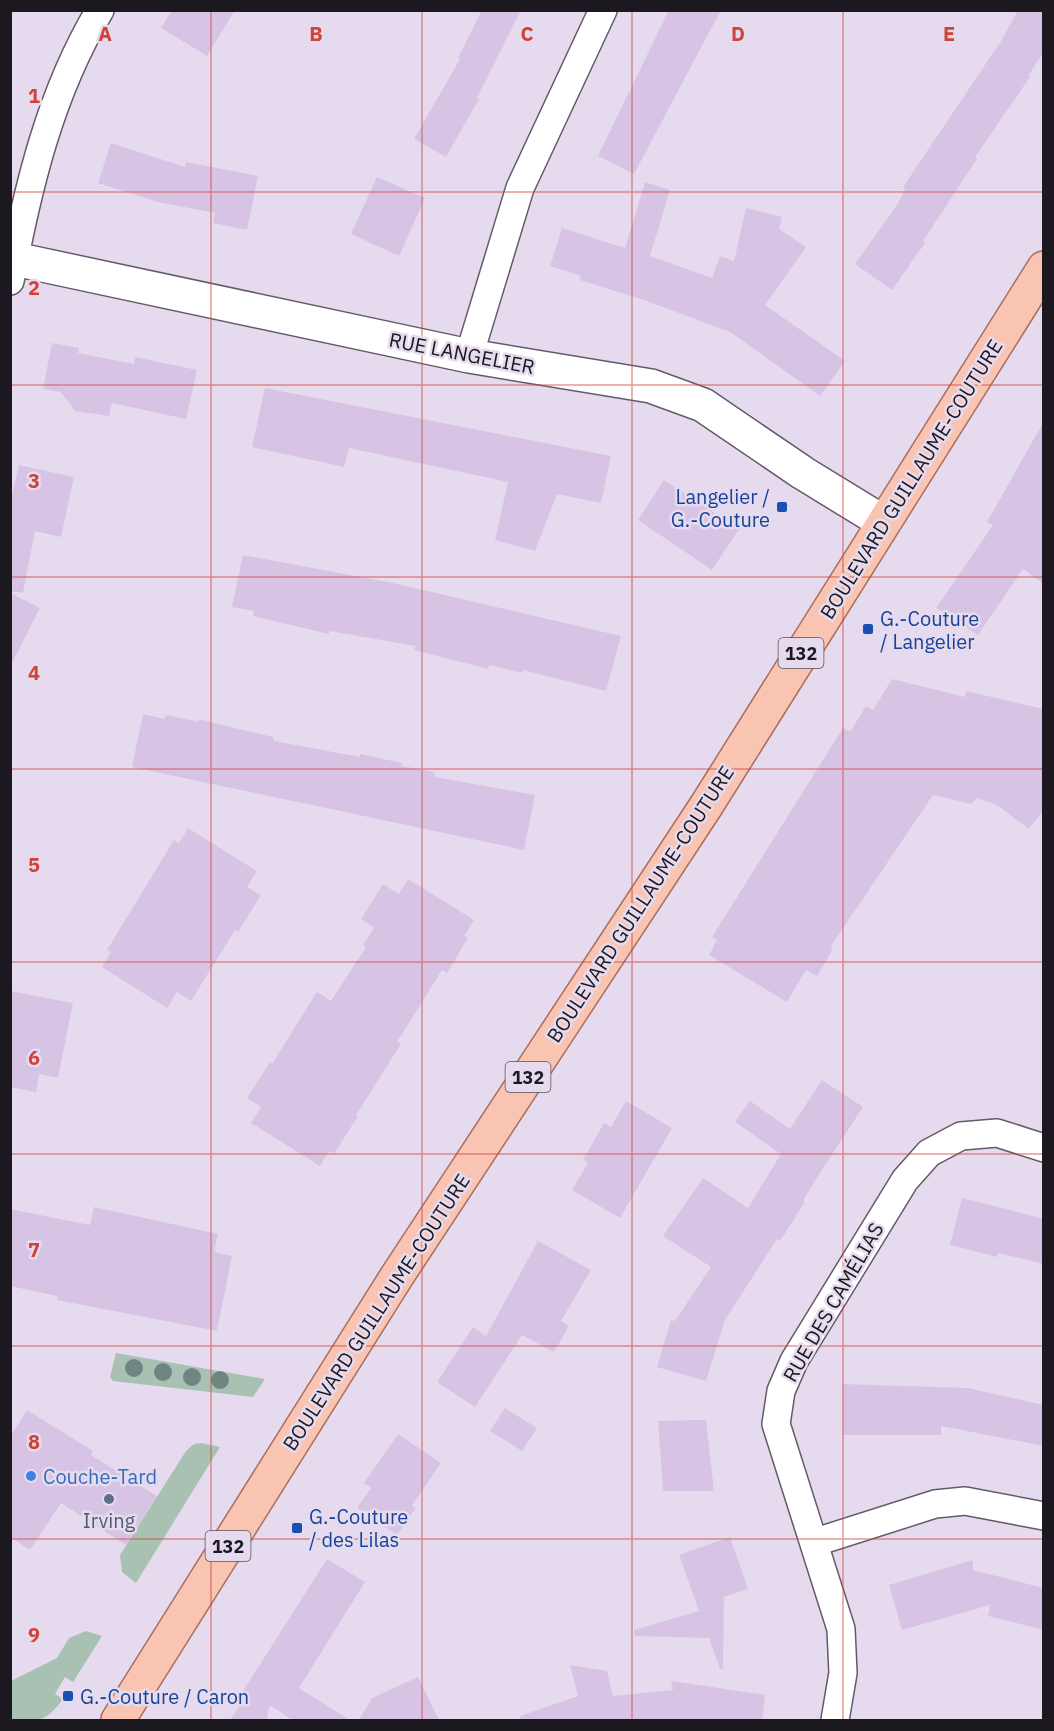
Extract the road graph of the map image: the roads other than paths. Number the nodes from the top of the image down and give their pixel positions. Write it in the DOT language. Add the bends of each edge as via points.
graph roads {
  1 [pos="100,10"];
  2 [pos="603,10"];
  3 [pos="12,266"];
  4 [pos="1044,268"];
  5 [pos="469,356"];
  6 [pos="883,522"];
  7 [pos="1044,1148"];
  8 [pos="1044,1516"];
  9 [pos="816,1542"];
  10 [pos="118,1720"];
  11 [pos="836,1720"];
  1 -- 3 [label="street" via="51,115"];
  2 -- 5 [label="street" via="520,188"];
  3 -- 5 [label="street, RUE LANGELIER"];
  4 -- 6 [label="main road, BOULEVARD GUILLAUME-COUTURE / 132"];
  5 -- 6 [label="street, RUE LANGELIER" via="651,386 703,405"];
  6 -- 10 [label="main road, BOULEVARD GUILLAUME-COUTURE / 132" via="706,806 397,1276"];
  7 -- 9 [label="street, RUE DES CAMÉLIAS" via="997,1133 961,1136 929,1153 905,1180 794,1362 782,1391 776,1424"];
  8 -- 9 [label="street" via="965,1501 935,1504"];
  9 -- 11 [label="street, RUE DES CAMÉLIAS" via="841,1629 843,1673"];
}
